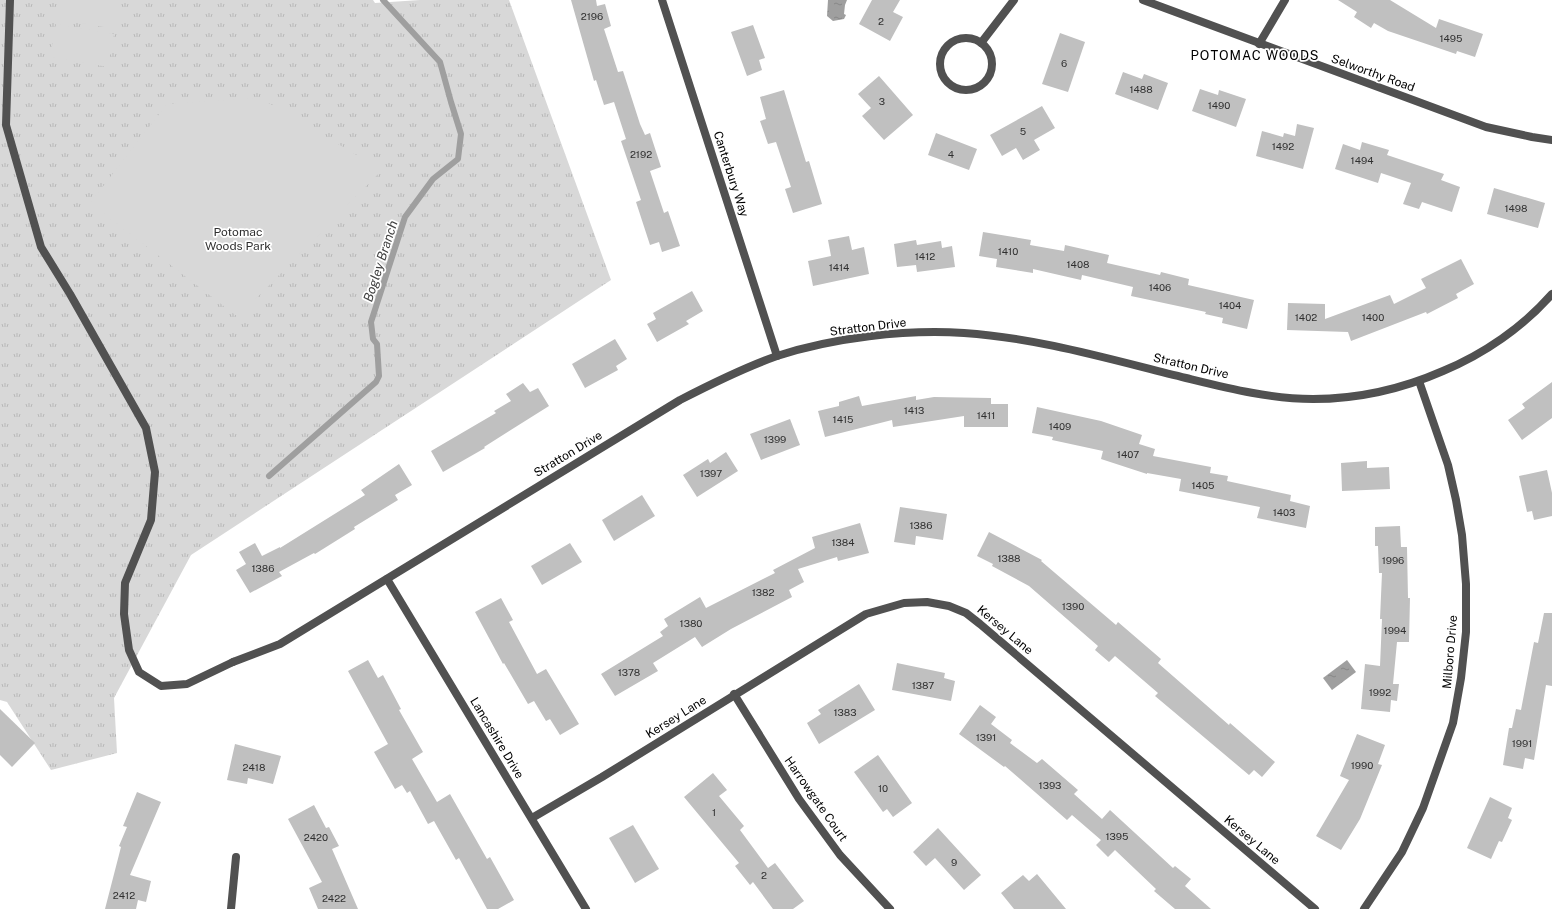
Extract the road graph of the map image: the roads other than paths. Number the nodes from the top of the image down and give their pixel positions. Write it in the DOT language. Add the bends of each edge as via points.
graph roads {
  1 [pos="10,0"];
  2 [pos="662,0"];
  3 [pos="1014,0"];
  4 [pos="1143,0"];
  5 [pos="1285,0"];
  6 [pos="981,43"];
  7 [pos="1259,44"];
  8 [pos="1552,140"];
  9 [pos="1552,294"];
  10 [pos="777,356"];
  11 [pos="1419,382"];
  12 [pos="387,579"];
  13 [pos="734,694"];
  14 [pos="532,818"];
  15 [pos="236,856"];
  16 [pos="231,909"];
  17 [pos="586,909"];
  18 [pos="890,909"];
  19 [pos="1315,909"];
  20 [pos="1364,909"];
  1 -- 12 [label="street, Stratton Drive" via="6,125 41,247 146,428 155,472 151,520 125,583 124,614 129,650 139,672 161,686 187,684 233,662 280,644"];
  2 -- 10 [label="street, Canterbury Way"];
  3 -- 6 [label="street"];
  4 -- 7 [label="street, Selworthy Road"];
  5 -- 7 [label="street"];
  6 -- 6 [label="street" via="973,38 964,37 947,45 939,61 940,70 950,85 967,90 984,83 992,67 988,49"];
  7 -- 8 [label="street, Selworthy Road" via="1486,127"];
  9 -- 11 [label="street, Stratton Drive" via="1527,319 1486,349"];
  10 -- 11 [label="street, Stratton Drive" via="866,337 935,332 964,333 1046,344 1218,386 1274,396 1314,399 1353,396"];
  10 -- 12 [label="street, Stratton Drive" via="680,400"];
  11 -- 20 [label="street, Milboro Drive" via="1448,465 1462,534 1466,624 1461,678 1453,723 1423,808 1402,852"];
  12 -- 14 [label="street, Lancashire Drive"];
  13 -- 14 [label="street, Kersey Lane"];
  13 -- 18 [label="street, Harrowgate Court" via="799,799 840,855"];
  13 -- 19 [label="street, Kersey Lane" via="866,614 904,602 927,602 949,606 966,613 980,624"];
  14 -- 17 [label="street, Lancashire Drive"];
  15 -- 16 [label="street"];
}
